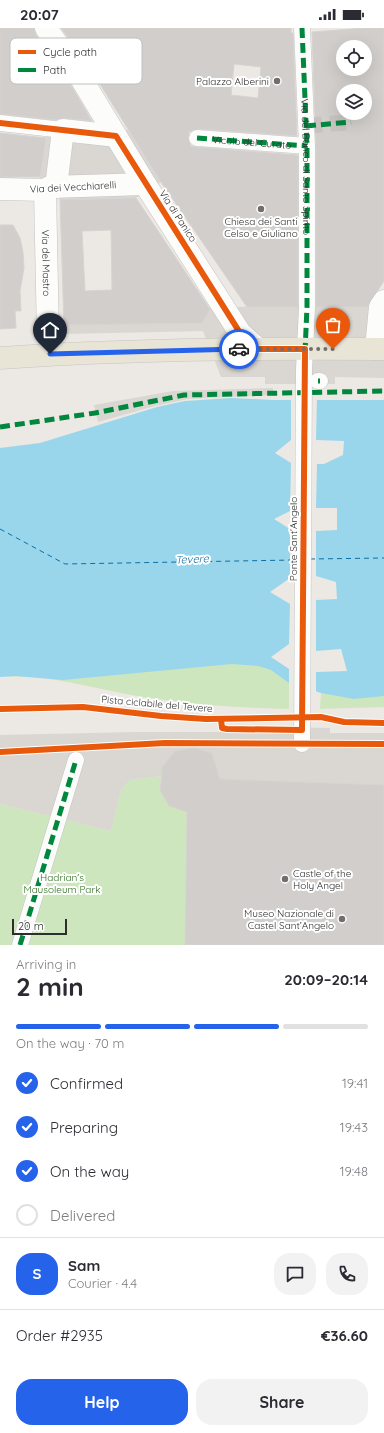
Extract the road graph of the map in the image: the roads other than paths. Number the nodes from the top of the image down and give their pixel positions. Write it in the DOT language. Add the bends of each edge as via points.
graph roads {
  1 [pos="46,28"];
  2 [pos="302,28"];
  3 [pos="53,38"];
  4 [pos="84,84"];
  5 [pos="0,123"];
  6 [pos="63,130"];
  7 [pos="116,136"];
  8 [pos="197,138"];
  9 [pos="307,146"];
  10 [pos="145,184"];
  11 [pos="0,189"];
  12 [pos="51,189"];
  13 [pos="382,304"];
  14 [pos="48,336"];
  15 [pos="258,349"];
  16 [pos="305,349"];
  17 [pos="380,349"];
  18 [pos="0,358"];
  19 [pos="302,744"];
  20 [pos="76,760"];
  21 [pos="20,945"];
  1 -- 3 [label="street, Via di Panico"];
  2 -- 9 [label="street, Via del Banco di Santo Spirito"];
  4 -- 7 [label="street, Via di Panico"];
  5 -- 6 [label="street"];
  6 -- 7 [label="street"];
  6 -- 12 [label="street, Via del Mastro"];
  7 -- 10 [label="street, Via di Panico"];
  8 -- 9 [label="street, Vicolo del Curato"];
  9 -- 16 [label="street, Via del Banco di Santo Spirito" via="308,307"];
  10 -- 12 [label="street, Via dei Vecchiarelli"];
  10 -- 15 [label="street, Via di Panico" via="242,336"];
  11 -- 12 [label="street, Via dei Vecchiarelli"];
  12 -- 14 [label="street, Via del Mastro"];
  13 -- 17 [label="street"];
  15 -- 16 [label="main road"];
  15 -- 18 [label="main road" via="50,354"];
  16 -- 17 [label="main road"];
  16 -- 19 [label="street, Ponte Sant'Angelo" via="314,382"];
  20 -- 21 [label="street"];
}
